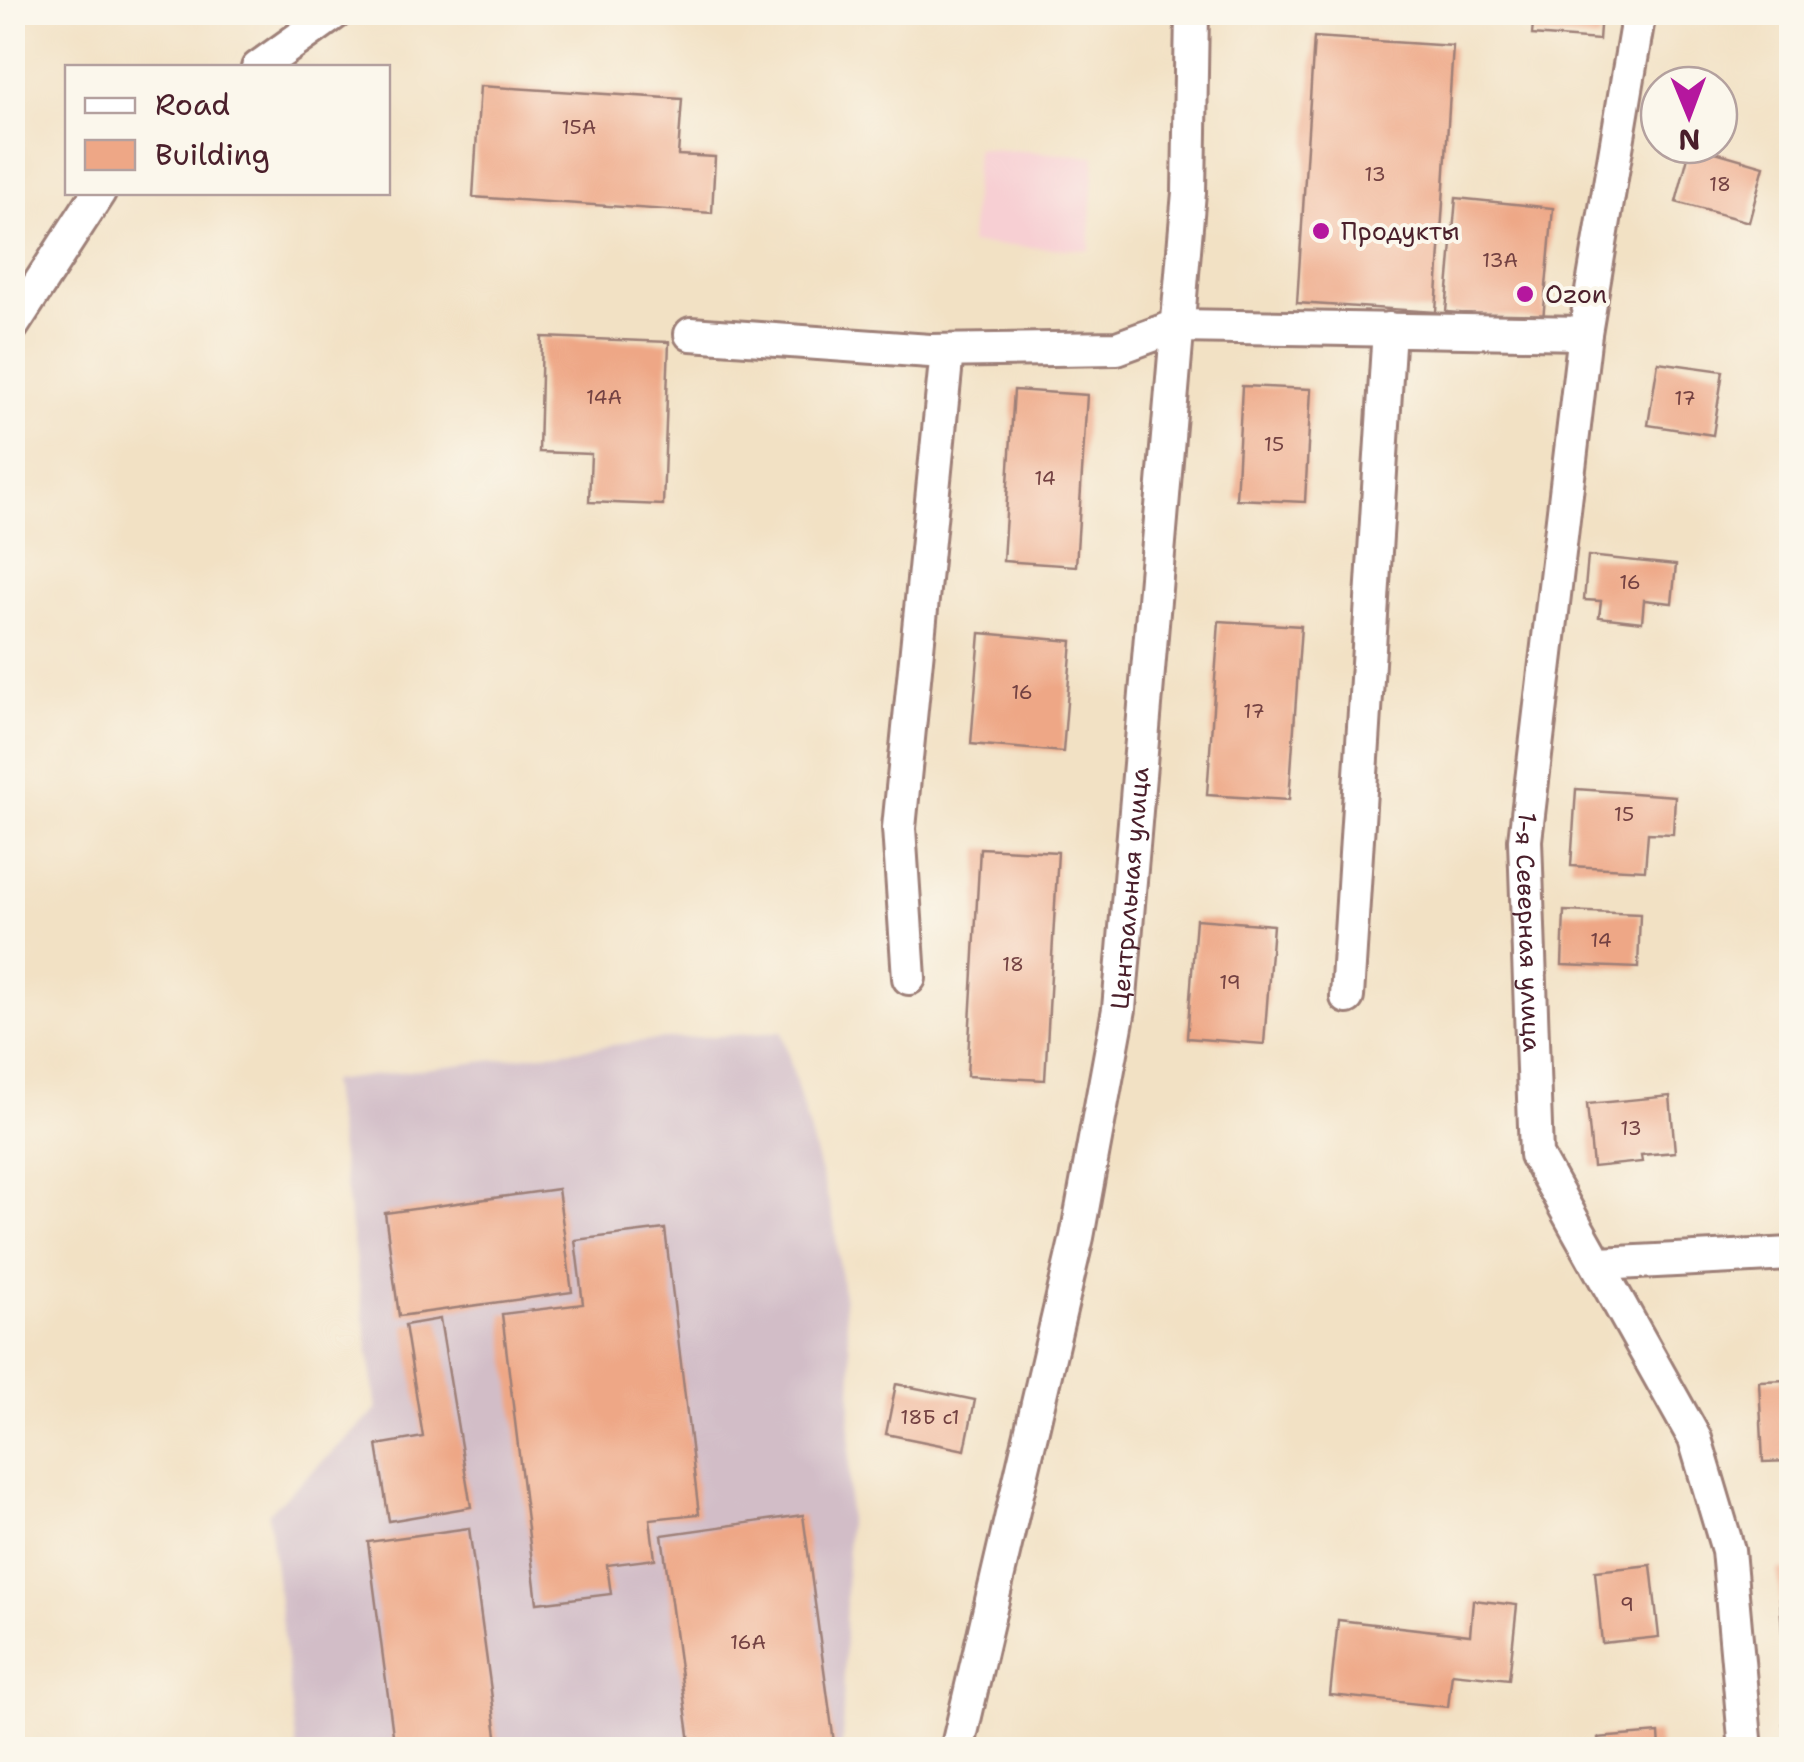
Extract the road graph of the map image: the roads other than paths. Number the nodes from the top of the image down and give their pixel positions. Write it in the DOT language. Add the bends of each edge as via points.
graph roads {
  1 [pos="336,12"];
  2 [pos="1192,12"];
  3 [pos="1639,12"];
  4 [pos="262,65"];
  5 [pos="97,195"];
  6 [pos="12,326"];
  7 [pos="1177,326"];
  8 [pos="1390,329"];
  9 [pos="1585,333"];
  10 [pos="692,334"];
  11 [pos="947,351"];
  12 [pos="909,978"];
  13 [pos="1347,997"];
  14 [pos="1792,1254"];
  15 [pos="1599,1264"];
  16 [pos="957,1750"];
  17 [pos="1746,1750"];
  1 -- 4 [label="street"];
  2 -- 7 [label="street, Центральная улица" via="1189,192"];
  3 -- 9 [label="street, 1-я Северная улица"];
  5 -- 6 [label="street"];
  7 -- 8 [label="street"];
  7 -- 11 [label="street" via="1117,348"];
  7 -- 16 [label="street, Центральная улица" via="1119,1009 1077,1237"];
  8 -- 9 [label="street"];
  8 -- 13 [label="street"];
  9 -- 15 [label="street, 1-я Северная улица" via="1524,840 1536,1155"];
  10 -- 11 [label="street"];
  11 -- 12 [label="street" via="899,828"];
  14 -- 15 [label="street"];
  15 -- 17 [label="street, 1-я Северная улица" via="1695,1439 1728,1550"];
}
